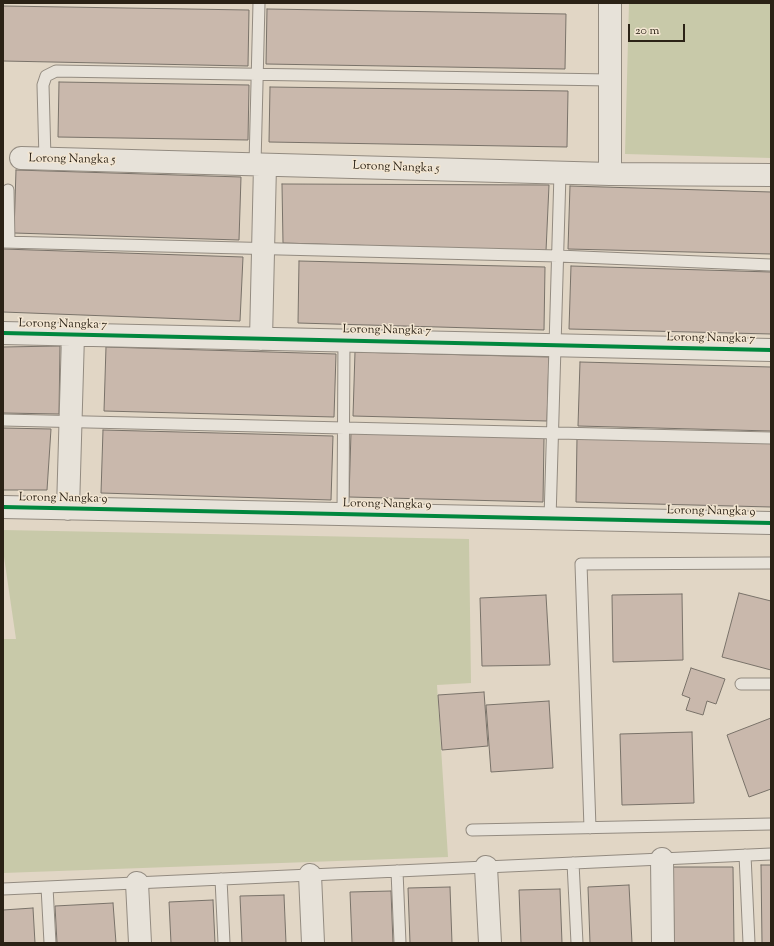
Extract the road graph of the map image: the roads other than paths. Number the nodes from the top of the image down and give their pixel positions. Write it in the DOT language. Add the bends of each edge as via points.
graph roads {
  1 [pos="259,3"];
  2 [pos="610,3"];
  3 [pos="257,75"];
  4 [pos="610,80"];
  5 [pos="21,158"];
  6 [pos="45,159"];
  7 [pos="260,165"];
  8 [pos="560,173"];
  9 [pos="610,174"];
  10 [pos="771,175"];
  11 [pos="8,190"];
  12 [pos="6,242"];
  13 [pos="263,248"];
  14 [pos="558,256"];
  15 [pos="771,265"];
  16 [pos="3,333"];
  17 [pos="73,335"];
  18 [pos="261,339"];
  19 [pos="344,341"];
  20 [pos="556,345"];
  21 [pos="771,350"];
  22 [pos="3,420"];
  23 [pos="70,421"];
  24 [pos="343,427"];
  25 [pos="553,432"];
  26 [pos="771,438"];
  27 [pos="3,507"];
  28 [pos="68,509"];
  29 [pos="343,514"];
  30 [pos="550,519"];
  31 [pos="771,524"];
  32 [pos="771,563"];
  33 [pos="741,684"];
  34 [pos="771,684"];
  35 [pos="771,824"];
  36 [pos="590,828"];
  37 [pos="472,830"];
  38 [pos="771,854"];
  39 [pos="745,855"];
  40 [pos="662,859"];
  41 [pos="573,863"];
  42 [pos="486,867"];
  43 [pos="396,871"];
  44 [pos="310,875"];
  45 [pos="221,879"];
  46 [pos="137,883"];
  47 [pos="48,887"];
  48 [pos="3,889"];
  49 [pos="50,943"];
  50 [pos="140,943"];
  51 [pos="224,943"];
  52 [pos="313,943"];
  53 [pos="400,943"];
  54 [pos="490,943"];
  55 [pos="577,943"];
  56 [pos="663,943"];
  57 [pos="749,943"];
  1 -- 3 [label="lane"];
  2 -- 4 [label="street"];
  3 -- 4 [label="lane"];
  3 -- 6 [label="lane" via="56,72 46,76 43,85"];
  3 -- 7 [label="lane"];
  4 -- 9 [label="street"];
  5 -- 6 [label="street, Lorong Nangka 5"];
  6 -- 7 [label="street, Lorong Nangka 5"];
  7 -- 8 [label="street, Lorong Nangka 5"];
  7 -- 13 [label="street"];
  8 -- 9 [label="street, Lorong Nangka 5"];
  8 -- 14 [label="lane"];
  9 -- 10 [label="street, Lorong Nangka 5"];
  11 -- 12 [label="lane"];
  12 -- 13 [label="lane"];
  13 -- 14 [label="lane"];
  13 -- 18 [label="street"];
  14 -- 15 [label="lane"];
  14 -- 20 [label="lane"];
  16 -- 17 [label="street, Lorong Nangka 7"];
  17 -- 18 [label="street, Lorong Nangka 7"];
  17 -- 23 [label="street"];
  18 -- 19 [label="street, Lorong Nangka 7"];
  19 -- 20 [label="street, Lorong Nangka 7"];
  19 -- 24 [label="lane"];
  20 -- 21 [label="street, Lorong Nangka 7"];
  20 -- 25 [label="lane"];
  22 -- 23 [label="lane"];
  23 -- 24 [label="lane"];
  23 -- 28 [label="street"];
  24 -- 25 [label="lane"];
  24 -- 29 [label="lane"];
  25 -- 26 [label="lane"];
  25 -- 30 [label="lane"];
  27 -- 28 [label="street, Lorong Nangka 9"];
  28 -- 29 [label="street, Lorong Nangka 9"];
  29 -- 30 [label="street, Lorong Nangka 9"];
  30 -- 31 [label="street, Lorong Nangka 9"];
  32 -- 36 [label="lane" via="581,564"];
  33 -- 34 [label="lane"];
  35 -- 36 [label="lane"];
  36 -- 37 [label="lane"];
  38 -- 39 [label="lane"];
  39 -- 40 [label="lane"];
  39 -- 57 [label="lane"];
  40 -- 41 [label="lane"];
  40 -- 56 [label="street"];
  41 -- 42 [label="lane"];
  41 -- 55 [label="lane"];
  42 -- 43 [label="lane"];
  42 -- 54 [label="street"];
  43 -- 44 [label="lane"];
  43 -- 53 [label="lane"];
  44 -- 45 [label="lane"];
  44 -- 52 [label="street"];
  45 -- 46 [label="lane"];
  45 -- 51 [label="lane"];
  46 -- 47 [label="lane"];
  46 -- 50 [label="street"];
  47 -- 48 [label="lane"];
  47 -- 49 [label="lane"];
}
